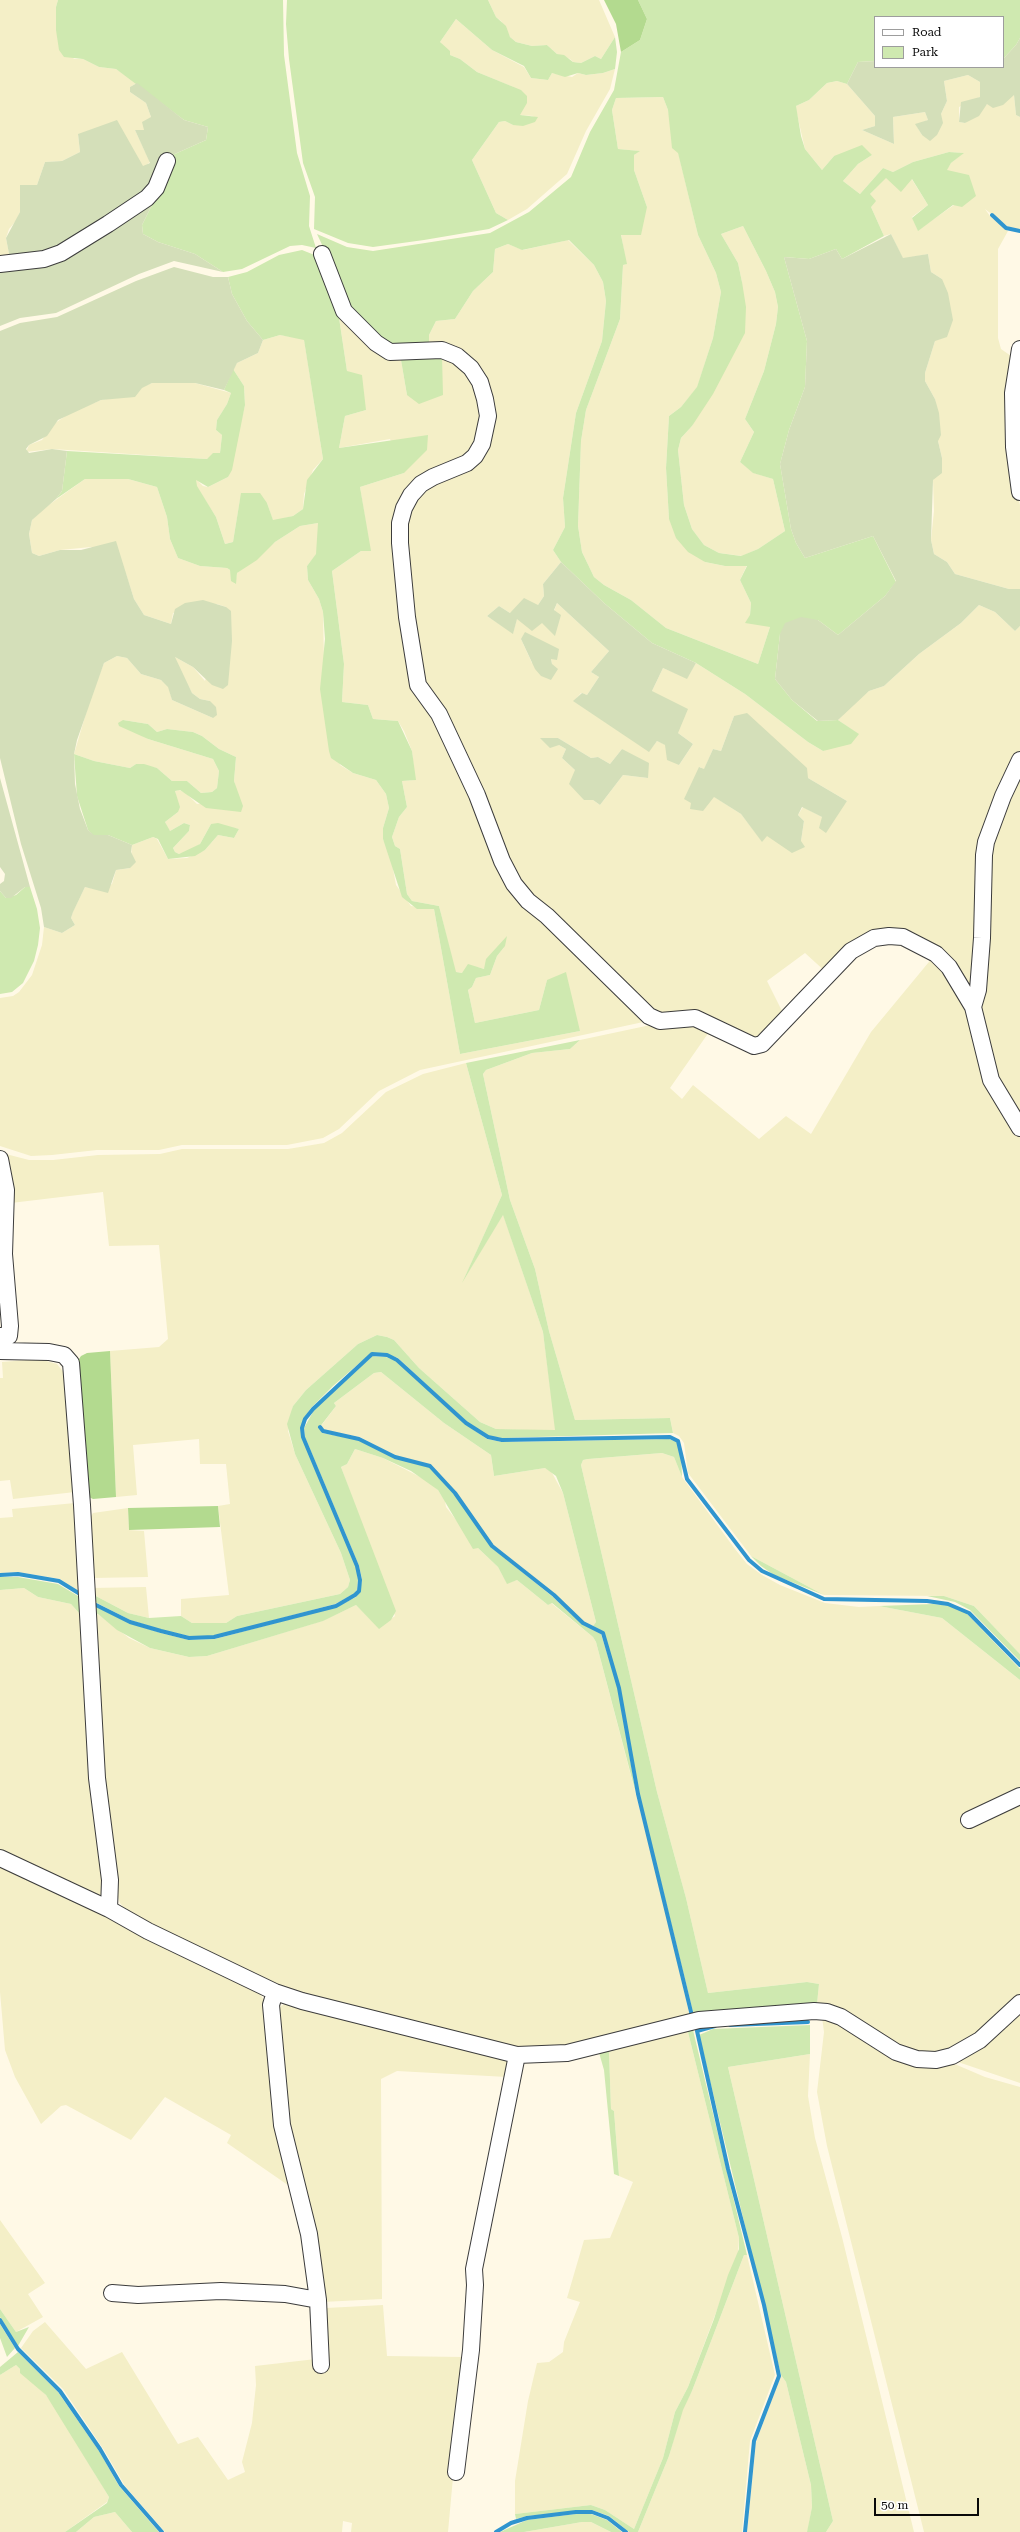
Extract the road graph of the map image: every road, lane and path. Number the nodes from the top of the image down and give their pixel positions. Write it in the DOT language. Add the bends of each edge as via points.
graph roads {
  1 [pos="167,161"];
  2 [pos="322,254"];
  3 [pos="0,264"];
  4 [pos="1020,349"];
  5 [pos="1020,492"];
  6 [pos="1020,760"];
  7 [pos="973,1007"];
  8 [pos="1020,1128"];
  9 [pos="0,1159"];
  10 [pos="0,1336"];
  11 [pos="0,1351"];
  12 [pos="1020,1796"];
  13 [pos="969,1820"];
  14 [pos="0,1858"];
  15 [pos="109,1909"];
  16 [pos="275,1992"];
  17 [pos="1020,2003"];
  18 [pos="517,2055"];
  19 [pos="112,2293"];
  20 [pos="318,2300"];
  21 [pos="321,2365"];
  22 [pos="456,2472"];
  1 -- 3 [label="street" via="156,188 147,198 61,253"];
  2 -- 7 [label="street" via="344,311 376,343 390,352 442,350 457,356 471,368 486,398 486,431 479,450 467,463 433,476 420,484 404,508 400,523 400,543 407,617 418,685 439,714 477,795 502,861 514,884 528,901 547,916 649,1016 660,1021 694,1018 754,1046 762,1044 851,951 874,938 903,937 936,954 949,967"];
  4 -- 5 [label="street" via="1013,393 1014,447"];
  6 -- 7 [label="street" via="1001,801 985,849 982,938 978,990"];
  7 -- 8 [label="street" via="991,1080"];
  9 -- 10 [label="street" via="7,1198 4,1254 10,1326 10,1336"];
  11 -- 15 [label="street" via="49,1352 64,1355 70,1363 82,1505 96,1778 110,1880"];
  12 -- 13 [label="street"];
  14 -- 15 [label="street"];
  15 -- 16 [label="street" via="148,1931"];
  16 -- 18 [label="street"];
  16 -- 20 [label="street" via="271,2005 282,2125 309,2234"];
  17 -- 18 [label="street" via="980,2040 952,2056 936,2060 917,2059 896,2052 841,2018 827,2012 814,2011 699,2020 567,2053"];
  18 -- 22 [label="street" via="474,2269 471,2350"];
  19 -- 20 [label="street" via="138,2296 221,2291 285,2294"];
  20 -- 21 [label="street"];
}
